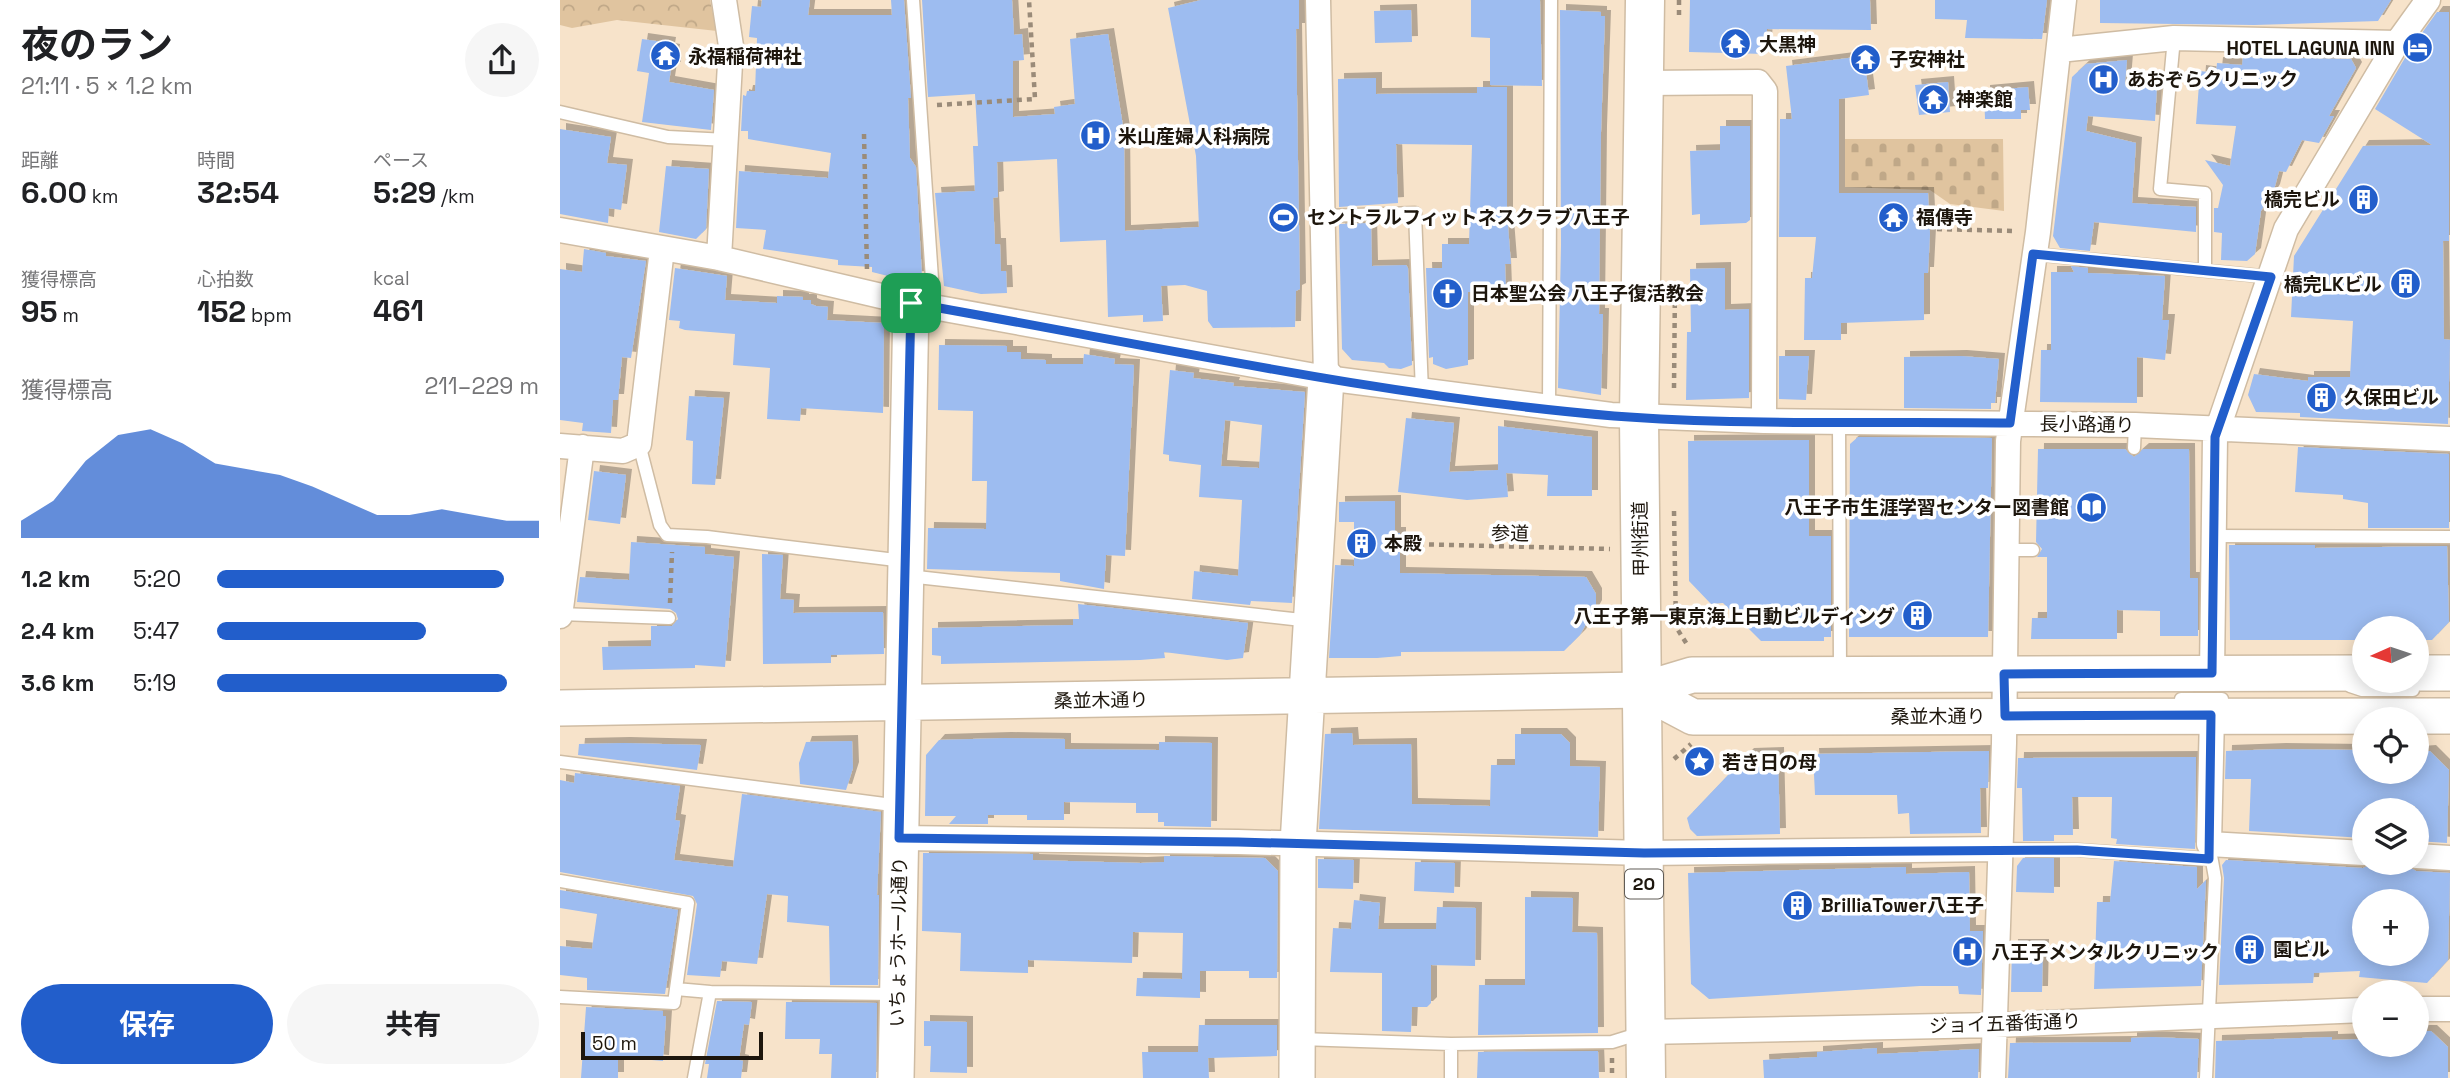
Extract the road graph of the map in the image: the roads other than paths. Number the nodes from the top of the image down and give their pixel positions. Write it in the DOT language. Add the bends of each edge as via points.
graph roads {
  1 [pos="724,0"];
  2 [pos="913,0"];
  3 [pos="1318,0"];
  4 [pos="1551,0"];
  5 [pos="1645,0"];
  6 [pos="2064,0"];
  7 [pos="2428,0"];
  8 [pos="2174,38"];
  9 [pos="2397,43"];
  10 [pos="2059,50"];
  11 [pos="1645,83"];
  12 [pos="560,112"];
  13 [pos="727,140"];
  14 [pos="1325,216"];
  15 [pos="560,230"];
  16 [pos="2035,243"];
  17 [pos="662,249"];
  18 [pos="719,258"];
  19 [pos="2205,270"];
  20 [pos="2271,277"];
  21 [pos="911,303"];
  22 [pos="1326,379"];
  23 [pos="1422,393"];
  24 [pos="1549,408"];
  25 [pos="1639,418"];
  26 [pos="1764,421"];
  27 [pos="1839,421"];
  28 [pos="2010,423"];
  29 [pos="2218,428"];
  30 [pos="2450,439"];
  31 [pos="639,444"];
  32 [pos="571,446"];
  33 [pos="2213,536"];
  34 [pos="2450,537"];
  35 [pos="2007,550"];
  36 [pos="2033,550"];
  37 [pos="904,568"];
  38 [pos="560,615"];
  39 [pos="669,618"];
  40 [pos="1311,621"];
  41 [pos="2317,673"];
  42 [pos="2352,673"];
  43 [pos="2450,673"];
  44 [pos="1840,674"];
  45 [pos="2004,674"];
  46 [pos="2429,678"];
  47 [pos="2352,686"];
  48 [pos="1642,690"];
  49 [pos="1306,696"];
  50 [pos="2215,696"];
  51 [pos="904,704"];
  52 [pos="560,708"];
  53 [pos="2005,716"];
  54 [pos="2110,716"];
  55 [pos="2450,716"];
  56 [pos="560,762"];
  57 [pos="900,822"];
  58 [pos="1298,844"];
  59 [pos="2001,849"];
  60 [pos="2209,852"];
  61 [pos="1644,853"];
  62 [pos="2352,853"];
  63 [pos="2429,857"];
  64 [pos="2450,858"];
  65 [pos="560,881"];
  66 [pos="676,989"];
  67 [pos="710,992"];
  68 [pos="898,994"];
  69 [pos="560,997"];
  70 [pos="2429,1009"];
  71 [pos="2450,1009"];
  72 [pos="2352,1010"];
  73 [pos="2210,1014"];
  74 [pos="1995,1025"];
  75 [pos="1646,1032"];
  76 [pos="1296,1039"];
  77 [pos="1451,1044"];
  78 [pos="694,1078"];
  79 [pos="896,1078"];
  80 [pos="1297,1078"];
  81 [pos="1451,1078"];
  82 [pos="1646,1078"];
  83 [pos="1993,1078"];
  84 [pos="2206,1078"];
  1 -- 13 [label="street" via="731,47"];
  2 -- 21 [label="lane" via="932,279"];
  3 -- 14 [label="street"];
  4 -- 24 [label="lane"];
  5 -- 11 [label="highway, 甲州街道 / 20"];
  6 -- 10 [label="street"];
  7 -- 9 [label="street"];
  8 -- 9 [label="street"];
  8 -- 10 [label="street"];
  8 -- 19 [label="lane" via="2160,189 2205,193"];
  9 -- 20 [label="street" via="2286,229"];
  10 -- 16 [label="street"];
  11 -- 25 [label="highway, 甲州街道 / 20"];
  11 -- 26 [label="street" via="1758,82 1765,91"];
  12 -- 13 [label="lane" via="668,137"];
  13 -- 18 [label="street"];
  14 -- 22 [label="street"];
  14 -- 23 [label="lane" via="1415,212"];
  15 -- 17 [label="street, 長小路通り"];
  16 -- 19 [label="lane"];
  16 -- 28 [label="street"];
  17 -- 18 [label="street, 長小路通り"];
  17 -- 31 [label="street"];
  18 -- 21 [label="street, 長小路通り"];
  19 -- 20 [label="lane"];
  20 -- 29 [label="street"];
  21 -- 22 [label="street, 長小路通り"];
  21 -- 37 [label="street, いちょうホール通り"];
  22 -- 23 [label="street, 長小路通り"];
  22 -- 40 [label="street"];
  23 -- 24 [label="street, 長小路通り"];
  24 -- 25 [label="street, 長小路通り"];
  25 -- 26 [label="street, 長小路通り"];
  25 -- 48 [label="highway, 甲州街道 / 20"];
  26 -- 27 [label="street, 長小路通り"];
  27 -- 28 [label="street, 長小路通り"];
  27 -- 44 [label="lane"];
  28 -- 29 [label="street, 長小路通り" via="2135,436"];
  28 -- 35 [label="street"];
  29 -- 30 [label="street, 長小路通り"];
  29 -- 33 [label="street"];
  31 -- 32 [label="street" via="623,451"];
  31 -- 37 [label="lane" via="660,525 667,535 707,537"];
  32 -- 38 [label="street"];
  33 -- 34 [label="lane"];
  33 -- 50 [label="street"];
  35 -- 36 [label="lane"];
  35 -- 45 [label="street"];
  37 -- 40 [label="lane"];
  37 -- 51 [label="street, いちょうホール通り"];
  38 -- 39 [label="lane"];
  40 -- 49 [label="street"];
  41 -- 42 [label="street, 桑並木通り"];
  41 -- 47 [label="lane"];
  41 -- 50 [label="street, 桑並木通り"];
  43 -- 46 [label="street"];
  44 -- 45 [label="street, 桑並木通り"];
  44 -- 48 [label="street, 桑並木通り" via="1692,675"];
  45 -- 50 [label="street, 桑並木通り"];
  45 -- 53 [label="street"];
  48 -- 49 [label="street, 桑並木通り"];
  48 -- 53 [label="street, 桑並木通り" via="1693,717"];
  48 -- 61 [label="highway, 甲州街道 / 20"];
  49 -- 51 [label="street, 桑並木通り"];
  49 -- 58 [label="street"];
  50 -- 54 [label="street, 桑並木通り"];
  50 -- 54 [label="lane" via="2158,701"];
  50 -- 55 [label="street, 桑並木通り"];
  50 -- 60 [label="street"];
  51 -- 52 [label="street, 桑並木通り"];
  51 -- 57 [label="street, いちょうホール通り"];
  53 -- 54 [label="street, 桑並木通り"];
  53 -- 59 [label="street"];
  56 -- 57 [label="lane"];
  57 -- 58 [label="street"];
  57 -- 68 [label="street, いちょうホール通り"];
  58 -- 61 [label="street"];
  58 -- 76 [label="street"];
  59 -- 60 [label="lane"];
  59 -- 61 [label="street"];
  59 -- 74 [label="street"];
  60 -- 62 [label="street"];
  60 -- 73 [label="lane" via="2215,878"];
  61 -- 75 [label="highway, 甲州街道 / 20"];
  63 -- 64 [label="street"];
  65 -- 66 [label="lane" via="688,903"];
  66 -- 67 [label="lane"];
  66 -- 69 [label="lane" via="674,1003"];
  67 -- 68 [label="lane"];
  67 -- 78 [label="lane"];
  68 -- 79 [label="street, いちょうホール通り"];
  70 -- 71 [label="street"];
  72 -- 73 [label="street, ジョイ五番街通り"];
  73 -- 74 [label="street, ジョイ五番街通り"];
  73 -- 84 [label="lane"];
  74 -- 75 [label="street, ジョイ五番街通り"];
  74 -- 83 [label="street"];
  75 -- 77 [label="lane" via="1612,1042"];
  75 -- 82 [label="highway, 甲州街道 / 20"];
  76 -- 77 [label="lane"];
  76 -- 80 [label="street"];
  77 -- 81 [label="lane"];
}
